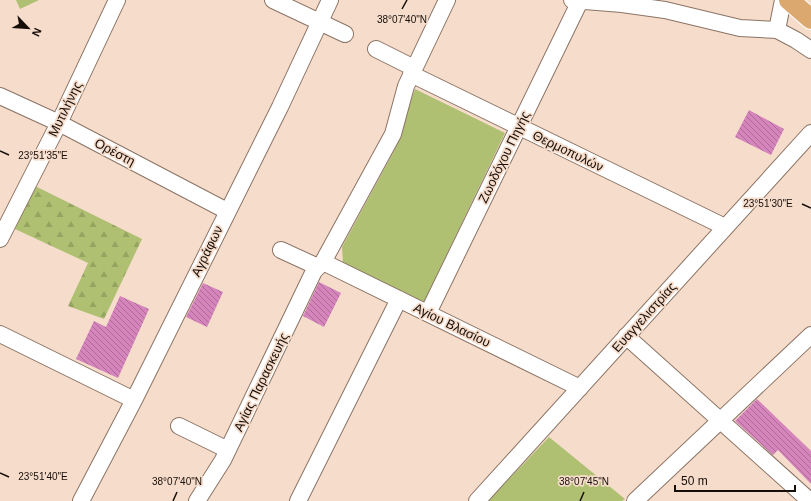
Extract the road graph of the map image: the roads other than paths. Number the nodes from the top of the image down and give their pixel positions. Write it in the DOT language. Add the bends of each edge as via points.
graph roads {
  1 [pos="117,0"];
  2 [pos="273,0"];
  3 [pos="330,0"];
  4 [pos="447,0"];
  5 [pos="783,0"];
  6 [pos="789,0"];
  7 [pos="576,1"];
  8 [pos="811,19"];
  9 [pos="320,22"];
  10 [pos="777,30"];
  11 [pos="345,34"];
  12 [pos="376,50"];
  13 [pos="811,50"];
  14 [pos="413,71"];
  15 [pos="0,96"];
  16 [pos="59,123"];
  17 [pos="519,127"];
  18 [pos="811,133"];
  19 [pos="227,211"];
  20 [pos="725,227"];
  21 [pos="0,239"];
  22 [pos="281,250"];
  23 [pos="320,265"];
  24 [pos="399,299"];
  25 [pos="428,313"];
  26 [pos="0,334"];
  27 [pos="811,335"];
  28 [pos="626,336"];
  29 [pos="580,388"];
  30 [pos="134,400"];
  31 [pos="720,419"];
  32 [pos="179,426"];
  33 [pos="228,450"];
  34 [pos="81,501"];
  35 [pos="197,501"];
  36 [pos="298,501"];
  37 [pos="477,501"];
  38 [pos="635,501"];
  39 [pos="810,501"];
  1 -- 16 [label="street, Μυτιλήνης"];
  2 -- 9 [label="street"];
  3 -- 9 [label="street, Αγράφων"];
  4 -- 14 [label="street, Αγίας Παρασκευής"];
  5 -- 10 [label="street"];
  6 -- 8 [label="main road"];
  7 -- 10 [label="street" via="665,10 740,28"];
  7 -- 17 [label="street, Ζωοδόχου Πηγής"];
  9 -- 11 [label="street"];
  9 -- 19 [label="street, Αγράφων"];
  10 -- 13 [label="street"];
  12 -- 14 [label="street, Θερμοπυλών"];
  14 -- 17 [label="street, Θερμοπυλών"];
  14 -- 23 [label="street, Αγίας Παρασκευής" via="406,86 393,134"];
  15 -- 16 [label="street, Ορέστη"];
  16 -- 19 [label="street, Ορέστη"];
  16 -- 21 [label="street, Μυτιλήνης"];
  17 -- 20 [label="street, Θερμοπυλών"];
  17 -- 25 [label="street, Ζωοδόχου Πηγής"];
  18 -- 20 [label="street, Ευαγγελιστρίας"];
  19 -- 30 [label="street, Αγράφων"];
  20 -- 28 [label="street, Ευαγγελιστρίας"];
  22 -- 23 [label="street, Αγίου Βλασίου"];
  23 -- 24 [label="street, Αγίου Βλασίου"];
  23 -- 33 [label="street, Αγίας Παρασκευής" via="314,271"];
  24 -- 25 [label="street, Αγίου Βλασίου"];
  24 -- 36 [label="street"];
  25 -- 29 [label="street, Αγίου Βλασίου"];
  26 -- 30 [label="street"];
  27 -- 31 [label="street"];
  28 -- 29 [label="street, Ευαγγελιστρίας"];
  28 -- 31 [label="street"];
  29 -- 37 [label="street, Ευαγγελιστρίας"];
  30 -- 34 [label="street, Αγράφων"];
  31 -- 38 [label="street"];
  31 -- 39 [label="street"];
  32 -- 33 [label="street"];
  33 -- 35 [label="street, Αγίας Παρασκευής"];
}
